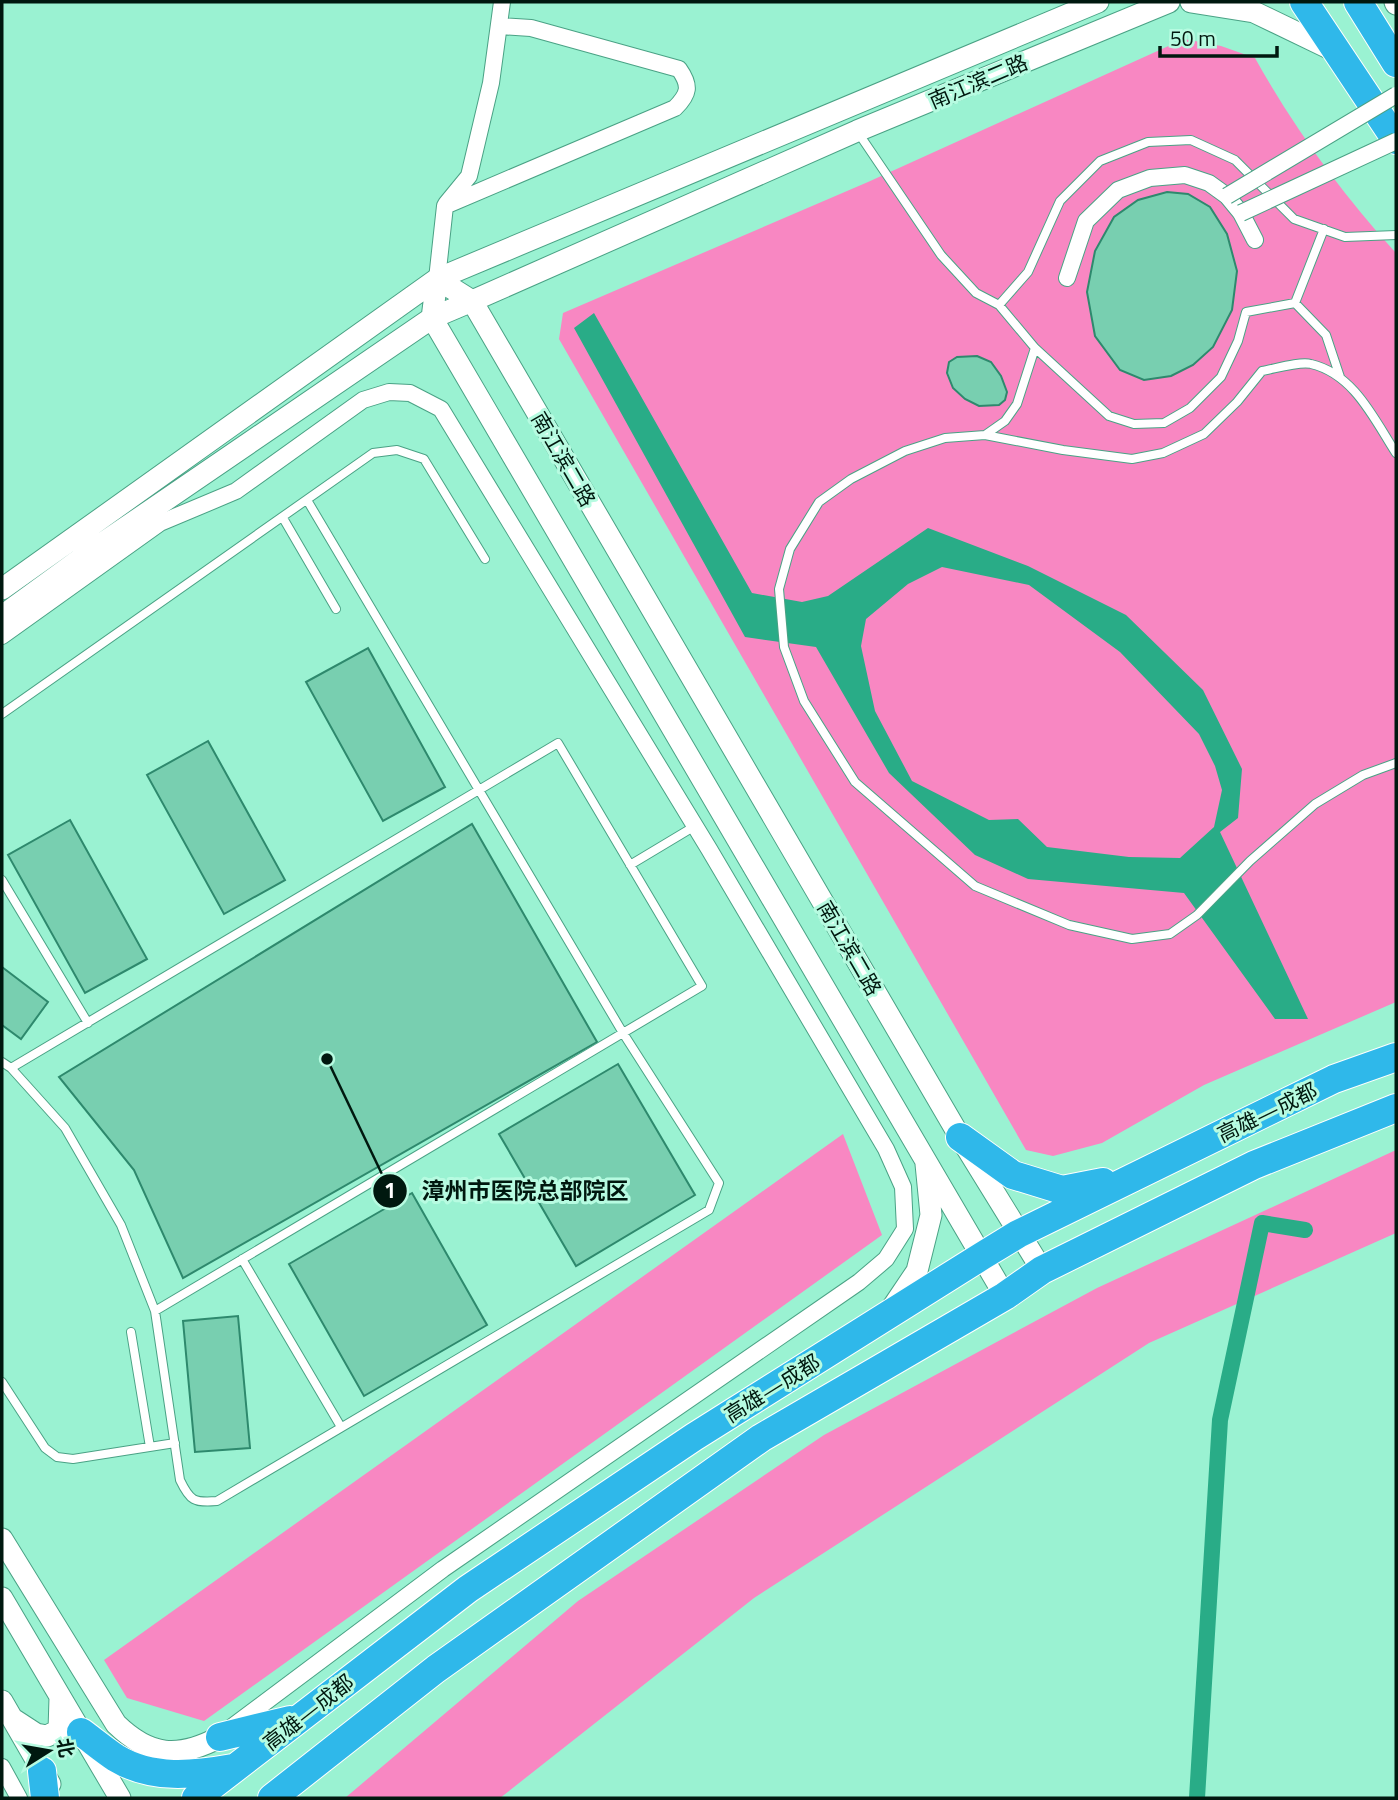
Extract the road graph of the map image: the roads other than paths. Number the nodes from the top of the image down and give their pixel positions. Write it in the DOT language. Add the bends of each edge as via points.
graph roads {
  1 [pos="502,2"];
  2 [pos="1098,2"];
  3 [pos="1169,2"];
  4 [pos="1191,2"];
  5 [pos="1304,2"];
  6 [pos="1358,2"];
  7 [pos="499,26"];
  8 [pos="1338,52"];
  9 [pos="1396,63"];
  10 [pos="1396,95"];
  11 [pos="857,131"];
  12 [pos="1396,141"];
  13 [pos="1227,195"];
  14 [pos="445,206"];
  15 [pos="1241,213"];
  16 [pos="1324,229"];
  17 [pos="1396,235"];
  18 [pos="1255,240"];
  19 [pos="1068,278"];
  20 [pos="437,279"];
  21 [pos="472,301"];
  22 [pos="1295,303"];
  23 [pos="999,305"];
  24 [pos="432,318"];
  25 [pos="1035,348"];
  26 [pos="1340,377"];
  27 [pos="985,435"];
  28 [pos="1396,453"];
  29 [pos="307,500"];
  30 [pos="283,517"];
  31 [pos="485,559"];
  32 [pos="2,589"];
  33 [pos="336,609"];
  34 [pos="2,616"];
  35 [pos="2,636"];
  36 [pos="2,714"];
  37 [pos="1396,763"];
  38 [pos="479,790"];
  39 [pos="695,826"];
  40 [pos="631,865"];
  41 [pos="2,880"];
  42 [pos="88,1023"];
  43 [pos="623,1033"];
  44 [pos="1396,1057"];
  45 [pos="2,1062"];
  46 [pos="11,1069"];
  47 [pos="1396,1108"];
  48 [pos="960,1137"];
  49 [pos="926,1158"];
  50 [pos="1137,1176"];
  51 [pos="1018,1234"];
  52 [pos="982,1256"];
  53 [pos="242,1259"];
  54 [pos="1042,1270"];
  55 [pos="1005,1296"];
  56 [pos="155,1311"];
  57 [pos="886,1317"];
  58 [pos="131,1332"];
  59 [pos="2,1382"];
  60 [pos="341,1427"];
  61 [pos="174,1443"];
  62 [pos="150,1447"];
  63 [pos="2,1538"];
  64 [pos="2,1598"];
  65 [pos="60,1696"];
  66 [pos="7,1710"];
  67 [pos="300,1718"];
  68 [pos="81,1732"];
  69 [pos="220,1737"];
  70 [pos="2,1767"];
  71 [pos="236,1768"];
  72 [pos="43,1785"];
  73 [pos="288,1793"];
  74 [pos="19,1798"];
  75 [pos="58,1798"];
  76 [pos="120,1798"];
  77 [pos="196,1798"];
  1 -- 7 [label="street"];
  2 -- 20 [label="street, 南江滨二路"];
  3 -- 11 [label="street, 南江滨二路"];
  4 -- 8 [label="street" via="1254,12"];
  5 -- 8 [label="highway"];
  6 -- 9 [label="highway"];
  7 -- 14 [label="street" via="469,176"];
  7 -- 14 [label="street" via="531,28 679,69 687,80 685,97 675,108"];
  8 -- 12 [label="highway"];
  10 -- 13 [label="street, bridge"];
  11 -- 21 [label="street, 南江滨二路"];
  11 -- 23 [label="lane" via="941,255 976,293"];
  12 -- 15 [label="street, bridge"];
  13 -- 15 [label="street"];
  13 -- 19 [label="street" via="1185,175 1150,178 1118,190 1086,222"];
  14 -- 20 [label="street"];
  15 -- 18 [label="street"];
  16 -- 17 [label="lane" via="1345,237"];
  16 -- 22 [label="lane"];
  16 -- 23 [label="lane" via="1294,219 1235,160 1191,140 1148,142 1100,161 1059,201 1028,272"];
  20 -- 21 [label="street"];
  20 -- 24 [label="street"];
  20 -- 32 [label="street, 南江滨二路"];
  21 -- 24 [label="street"];
  21 -- 48 [label="street, 南江滨二路"];
  22 -- 25 [label="lane" via="1246,312 1221,377 1190,408 1164,423 1134,424 1109,416"];
  22 -- 26 [label="lane" via="1326,335"];
  23 -- 25 [label="lane"];
  24 -- 34 [label="street"];
  24 -- 49 [label="street, 南江滨二路"];
  25 -- 27 [label="lane" via="1017,404 1005,421"];
  26 -- 27 [label="lane" via="1309,363 1262,371 1204,435 1163,453 1132,459"];
  26 -- 28 [label="lane" via="1357,394"];
  27 -- 37 [label="lane" via="945,438 905,451 819,502 790,550 779,589 784,648 804,701 855,782 975,886 1069,925 1132,939 1170,934 1197,915 1250,860 1315,804 1363,775"];
  29 -- 30 [label="lane"];
  29 -- 31 [label="lane" via="373,453 397,450 424,459"];
  29 -- 38 [label="lane"];
  30 -- 33 [label="lane"];
  30 -- 36 [label="lane"];
  35 -- 39 [label="street" via="160,523 236,491 363,400 389,392 410,393 441,409"];
  38 -- 40 [label="lane" via="558,743"];
  38 -- 42 [label="lane"];
  38 -- 43 [label="lane"];
  39 -- 40 [label="lane"];
  39 -- 69 [label="street" via="886,1149 903,1187 905,1229 887,1259 859,1282 443,1569"];
  40 -- 43 [label="lane" via="702,986"];
  41 -- 42 [label="lane"];
  42 -- 46 [label="lane"];
  43 -- 53 [label="lane"];
  43 -- 60 [label="lane" via="719,1183 709,1210"];
  44 -- 50 [label="highway, 高雄—成都" via="1334,1079"];
  45 -- 46 [label="lane"];
  46 -- 56 [label="lane" via="65,1128 121,1225"];
  47 -- 54 [label="highway, 高雄—成都" via="1254,1165"];
  48 -- 50 [label="highway" via="1013,1175 1062,1189"];
  48 -- 51 [label="street, 南江滨二路"];
  49 -- 52 [label="street, 南江滨二路"];
  49 -- 57 [label="street, 南江滨二路" via="931,1215 917,1271"];
  50 -- 51 [label="highway, 高雄—成都"];
  51 -- 52 [label="highway, 高雄—成都"];
  51 -- 54 [label="street, 南江滨二路"];
  52 -- 55 [label="street, 南江滨二路"];
  52 -- 57 [label="highway, 高雄—成都"];
  53 -- 56 [label="lane"];
  53 -- 60 [label="lane"];
  54 -- 55 [label="highway, 高雄—成都"];
  55 -- 73 [label="highway, 高雄—成都" via="761,1438 436,1669"];
  56 -- 61 [label="lane"];
  57 -- 67 [label="highway, 高雄—成都" via="694,1437 480,1581"];
  58 -- 62 [label="lane"];
  59 -- 62 [label="lane" via="45,1448 57,1457 73,1459"];
  60 -- 61 [label="lane" via="217,1501 199,1502 188,1496 180,1480"];
  61 -- 62 [label="lane"];
  63 -- 69 [label="street" via="116,1724 132,1740 153,1750 181,1751"];
  64 -- 65 [label="street"];
  65 -- 66 [label="street" via="59,1730 47,1736 36,1734"];
  65 -- 68 [label="street"];
  66 -- 72 [label="street"];
  67 -- 69 [label="highway"];
  67 -- 71 [label="highway, 高雄—成都"];
  68 -- 71 [label="highway" via="118,1759 159,1773"];
  68 -- 76 [label="street"];
  70 -- 74 [label="street"];
  71 -- 77 [label="highway, 高雄—成都"];
  72 -- 75 [label="street"];
}
